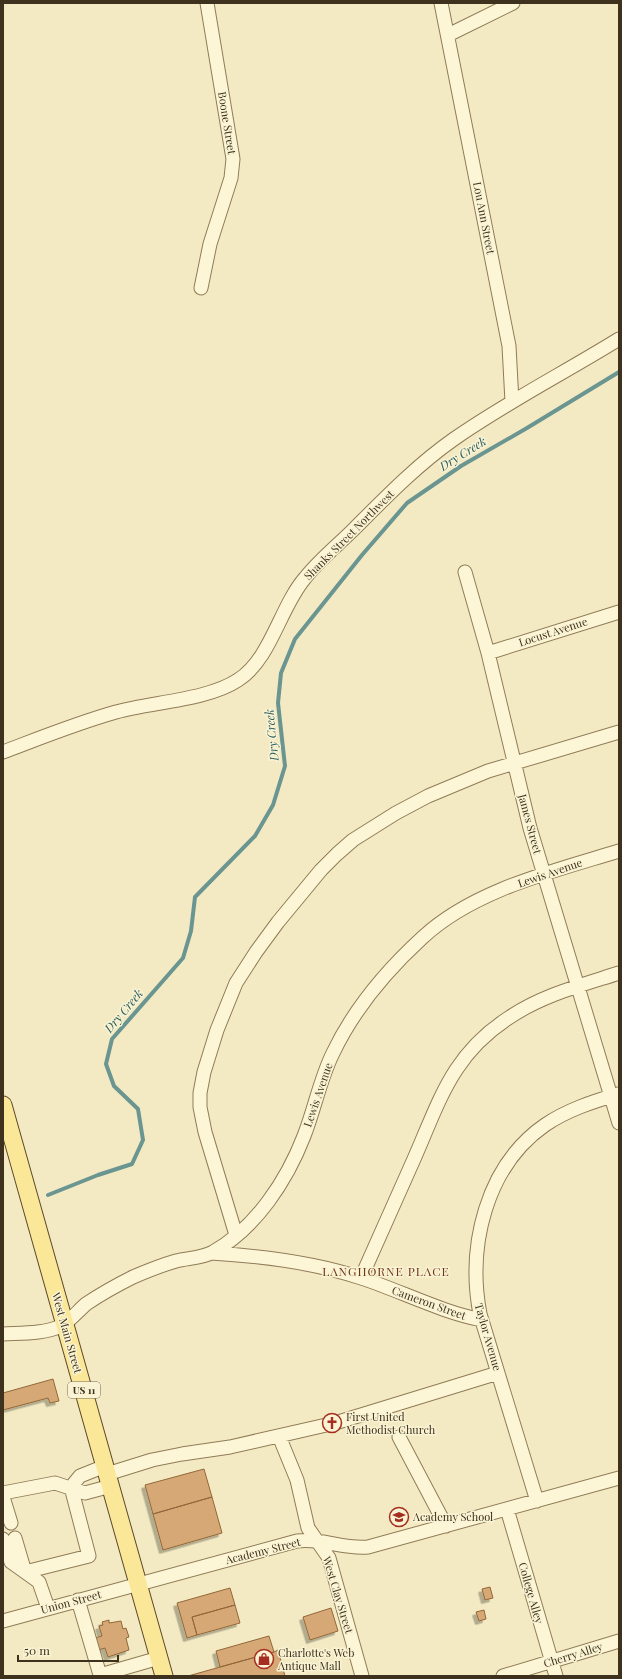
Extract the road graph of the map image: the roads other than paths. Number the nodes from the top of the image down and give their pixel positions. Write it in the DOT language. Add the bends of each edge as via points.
graph roads {
  1 [pos="207,3"];
  2 [pos="441,3"];
  3 [pos="514,3"];
  4 [pos="448,34"];
  5 [pos="201,288"];
  6 [pos="619,339"];
  7 [pos="512,402"];
  8 [pos="466,572"];
  9 [pos="619,612"];
  10 [pos="488,653"];
  11 [pos="619,732"];
  12 [pos="3,752"];
  13 [pos="515,763"];
  14 [pos="619,851"];
  15 [pos="544,874"];
  16 [pos="619,973"];
  17 [pos="577,986"];
  18 [pos="615,1095"];
  19 [pos="4,1111"];
  20 [pos="619,1123"];
  21 [pos="236,1235"];
  22 [pos="211,1253"];
  23 [pos="362,1278"];
  24 [pos="482,1320"];
  25 [pos="65,1323"];
  26 [pos="3,1334"];
  27 [pos="498,1373"];
  28 [pos="279,1436"];
  29 [pos="399,1437"];
  30 [pos="108,1475"];
  31 [pos="619,1478"];
  32 [pos="71,1487"];
  33 [pos="3,1493"];
  34 [pos="3,1497"];
  35 [pos="537,1501"];
  36 [pos="508,1509"];
  37 [pos="11,1523"];
  38 [pos="446,1526"];
  39 [pos="9,1538"];
  40 [pos="317,1540"];
  41 [pos="25,1572"];
  42 [pos="138,1584"];
  43 [pos="78,1600"];
  44 [pos="48,1608"];
  45 [pos="3,1621"];
  46 [pos="619,1641"];
  47 [pos="159,1658"];
  48 [pos="551,1662"];
  49 [pos="164,1676"];
  50 [pos="362,1676"];
  51 [pos="503,1676"];
  52 [pos="556,1676"];
  1 -- 5 [label="street, Boone Street" via="233,159 231,178 210,244"];
  2 -- 4 [label="street, Lou Ann Street"];
  3 -- 4 [label="street"];
  4 -- 7 [label="street, Lou Ann Street" via="509,346"];
  6 -- 7 [label="street, Shanks Street Northwest"];
  7 -- 12 [label="street, Shanks Street Northwest" via="453,440 418,467 305,578 291,598 263,652 253,667 240,679 215,691 117,712 84,722"];
  8 -- 10 [label="street, James Street"];
  9 -- 10 [label="street, Locust Avenue"];
  10 -- 13 [label="street, James Street"];
  11 -- 13 [label="street"];
  13 -- 15 [label="street, James Street"];
  13 -- 21 [label="street" via="428,796 353,840 321,870 278,922 236,983 206,1065 200,1107"];
  14 -- 15 [label="street, Lewis Avenue"];
  15 -- 17 [label="street, James Street"];
  15 -- 21 [label="street, Lewis Avenue" via="462,908 423,936 365,998 332,1054 320,1083 305,1134 282,1182 254,1218"];
  16 -- 17 [label="street"];
  17 -- 18 [label="street, James Street"];
  17 -- 23 [label="street" via="533,1003 510,1017 488,1034 455,1070 438,1101"];
  18 -- 20 [label="street, James Street"];
  18 -- 24 [label="street, Taylor Avenue" via="586,1104 545,1125 513,1156 500,1175 488,1204 477,1247 476,1292"];
  19 -- 25 [label="main road, West Main Street / US 11"];
  21 -- 22 [label="street, Lewis Avenue"];
  22 -- 23 [label="street, Cameron Street" via="294,1262"];
  22 -- 25 [label="street, Lewis Avenue" via="164,1265 135,1276 102,1294"];
  23 -- 24 [label="street, Cameron Street" via="462,1316"];
  24 -- 27 [label="street, Taylor Avenue"];
  25 -- 26 [label="street, Lewis Avenue" via="49,1330"];
  25 -- 30 [label="main road, West Main Street / US 11"];
  27 -- 28 [label="street" via="335,1423"];
  27 -- 35 [label="street, Taylor Avenue"];
  28 -- 30 [label="street" via="152,1460"];
  28 -- 40 [label="street, West Clay Street" via="297,1480 308,1528"];
  29 -- 38 [label="street"];
  30 -- 32 [label="street" via="80,1476"];
  30 -- 32 [label="street" via="85,1493"];
  30 -- 42 [label="main road, West Main Street / US 11"];
  31 -- 35 [label="street, Academy Street"];
  32 -- 33 [label="street" via="55,1483"];
  32 -- 41 [label="street" via="90,1556"];
  34 -- 37 [label="street"];
  35 -- 36 [label="street, Academy Street"];
  36 -- 38 [label="street, Academy Street"];
  36 -- 48 [label="street, College Alley"];
  38 -- 40 [label="street, Academy Street" via="368,1547 338,1546"];
  39 -- 41 [label="street" via="11,1562"];
  40 -- 42 [label="street, Academy Street" via="297,1541"];
  40 -- 50 [label="street, West Clay Street" via="329,1558"];
  41 -- 44 [label="street" via="39,1582"];
  42 -- 43 [label="street, Union Street"];
  42 -- 47 [label="main road, West Main Street / US 11"];
  43 -- 44 [label="street, Union Street"];
  43 -- 47 [label="street" via="100,1675"];
  44 -- 45 [label="street, Union Street"];
  46 -- 48 [label="street, Cherry Alley"];
  47 -- 49 [label="main road, West Main Street / US 11"];
  48 -- 51 [label="street, Cherry Alley"];
  48 -- 52 [label="street, College Alley"];
}
